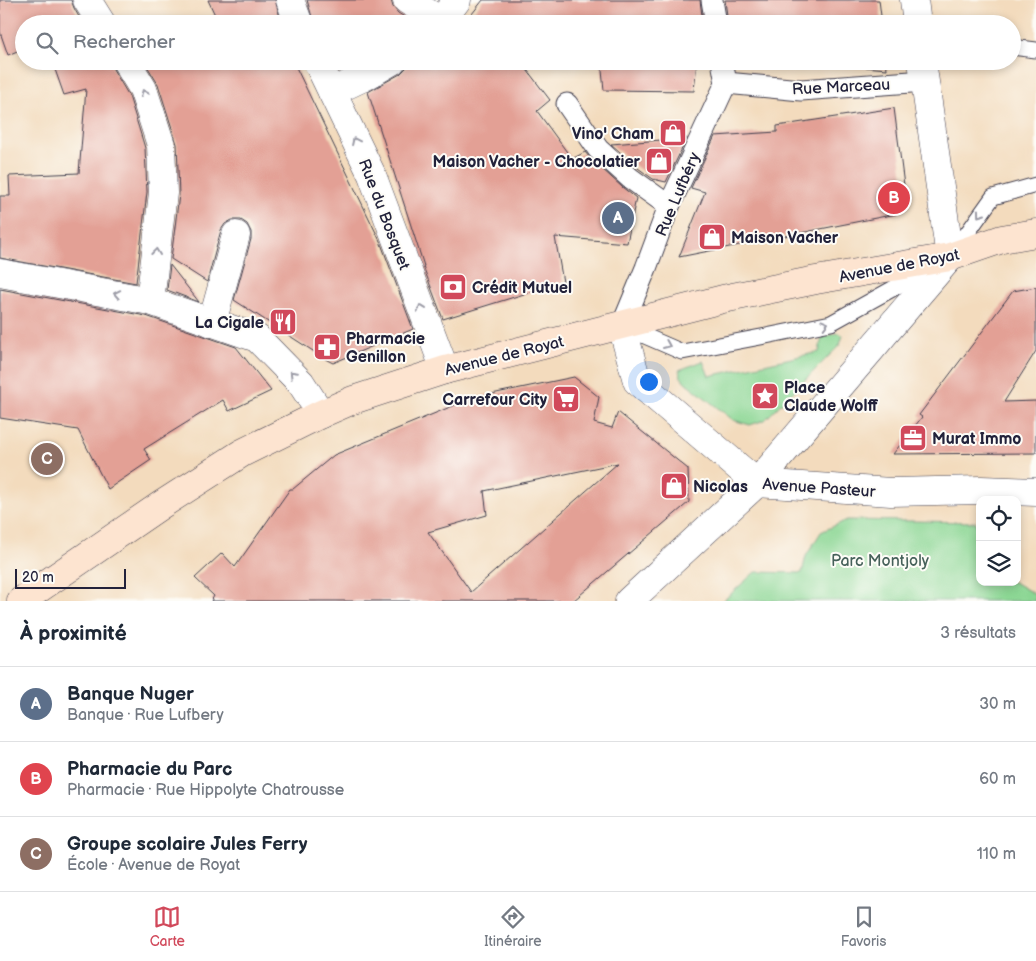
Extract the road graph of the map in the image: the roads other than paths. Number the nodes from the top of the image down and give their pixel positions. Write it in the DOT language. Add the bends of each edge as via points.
graph roads {
  1 [pos="87,0"];
  2 [pos="290,0"];
  3 [pos="407,0"];
  4 [pos="712,0"];
  5 [pos="914,0"];
  6 [pos="96,15"];
  7 [pos="296,15"];
  8 [pos="445,15"];
  9 [pos="714,15"];
  10 [pos="916,15"];
  11 [pos="1021,48"];
  12 [pos="1036,50"];
  13 [pos="131,70"];
  14 [pos="321,70"];
  15 [pos="378,70"];
  16 [pos="724,70"];
  17 [pos="904,70"];
  18 [pos="926,70"];
  19 [pos="726,83"];
  20 [pos="332,92"];
  21 [pos="567,104"];
  22 [pos="1036,185"];
  23 [pos="669,206"];
  24 [pos="1036,232"];
  25 [pos="236,235"];
  26 [pos="950,257"];
  27 [pos="0,272"];
  28 [pos="150,300"];
  29 [pos="212,323"];
  30 [pos="622,326"];
  31 [pos="444,370"];
  32 [pos="321,414"];
  33 [pos="757,483"];
  34 [pos="1036,492"];
  35 [pos="21,601"];
  36 [pos="629,601"];
  1 -- 6 [label="street"];
  2 -- 7 [label="street"];
  3 -- 8 [label="street"];
  4 -- 9 [label="street"];
  5 -- 10 [label="street"];
  11 -- 12 [label="lane"];
  28 -- 13 [label="street, one-way" via="163,194 161,145 143,89"];
  14 -- 20 [label="street, Rue du Bosquet"];
  15 -- 20 [label="street"];
  16 -- 19 [label="street"];
  17 -- 19 [label="street, Rue Marceau" via="800,90"];
  18 -- 26 [label="street"];
  19 -- 23 [label="street, Rue Lufbéry"];
  31 -- 20 [label="street, Rue du Bosquet, one-way" via="372,175"];
  21 -- 23 [label="street" via="598,150"];
  22 -- 26 [label="lane, one-way" via="993,196"];
  23 -- 30 [label="street, Rue Lufbéry"];
  24 -- 26 [label="main road, Avenue de Royat" via="1002,239"];
  25 -- 29 [label="street"];
  26 -- 30 [label="main road, Avenue de Royat" via="723,299"];
  30 -- 26 [label="lane, one-way" via="682,352 831,323"];
  26 -- 33 [label="street"];
  28 -- 27 [label="street, one-way"];
  28 -- 29 [label="street"];
  32 -- 29 [label="street, one-way" via="301,382 257,338"];
  30 -- 31 [label="main road, Avenue de Royat"];
  30 -- 33 [label="street, Avenue Pasteur" via="637,381"];
  31 -- 32 [label="main road, Avenue de Royat"];
  32 -- 35 [label="main road, Avenue de Royat" via="242,453"];
  33 -- 34 [label="street, Avenue Pasteur" via="891,492"];
  33 -- 36 [label="street"];
}
